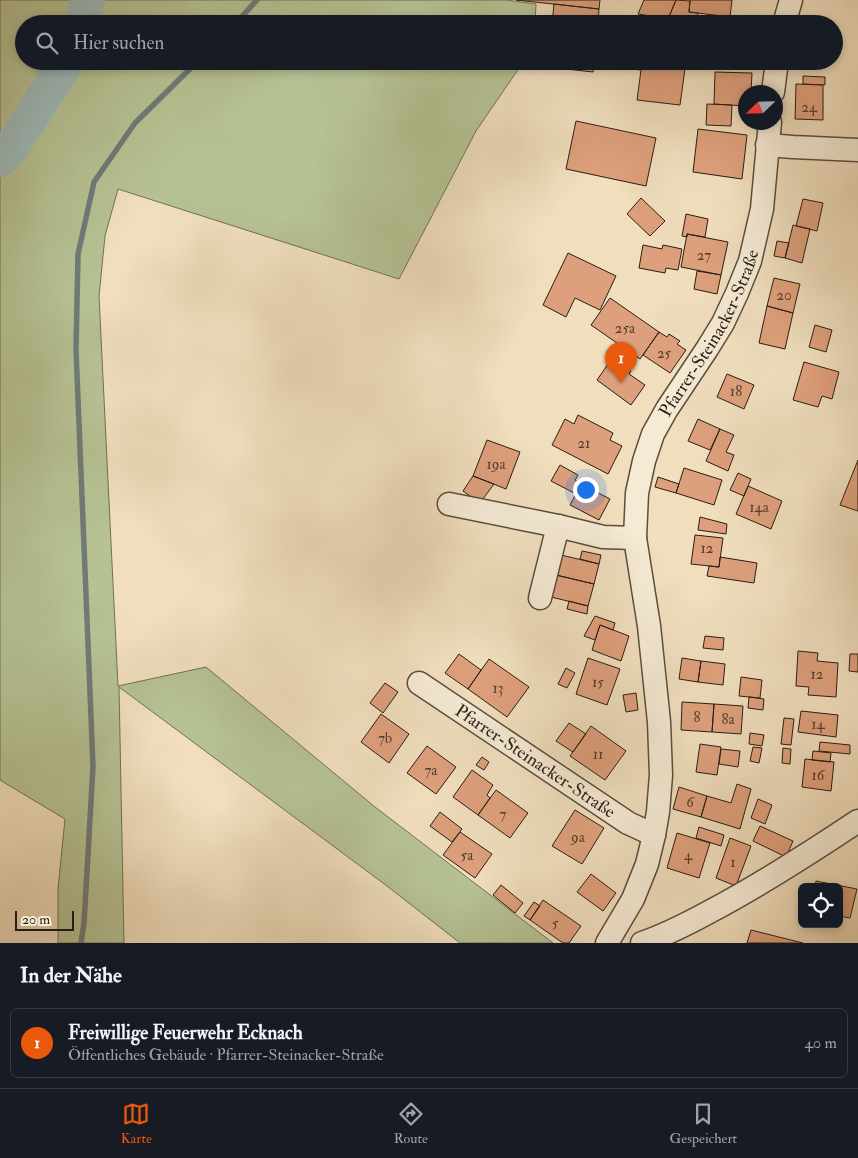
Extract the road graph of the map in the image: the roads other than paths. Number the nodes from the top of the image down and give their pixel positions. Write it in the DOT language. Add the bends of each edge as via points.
graph roads {
  1 [pos="791,0"];
  2 [pos="787,15"];
  3 [pos="776,70"];
  4 [pos="775,85"];
  5 [pos="769,130"];
  6 [pos="767,145"];
  7 [pos="858,150"];
  8 [pos="449,504"];
  9 [pos="558,526"];
  10 [pos="635,538"];
  11 [pos="540,598"];
  12 [pos="419,683"];
  13 [pos="858,821"];
  14 [pos="654,835"];
  15 [pos="607,943"];
  16 [pos="642,943"];
  1 -- 2 [label="street"];
  3 -- 4 [label="street"];
  5 -- 6 [label="street, Pfarrer-Steinacker-Straße"];
  6 -- 7 [label="street"];
  6 -- 10 [label="street, Pfarrer-Steinacker-Straße" via="762,209 750,260 723,323 653,434 637,493"];
  8 -- 9 [label="street"];
  9 -- 10 [label="street" via="603,537"];
  9 -- 11 [label="street"];
  10 -- 14 [label="street, Pfarrer-Steinacker-Straße" via="649,626 659,722 661,775"];
  12 -- 14 [label="street, Pfarrer-Steinacker-Straße" via="628,823"];
  13 -- 16 [label="street" via="738,897"];
  14 -- 15 [label="street, Pfarrer-Steinacker-Straße" via="633,899"];
}
